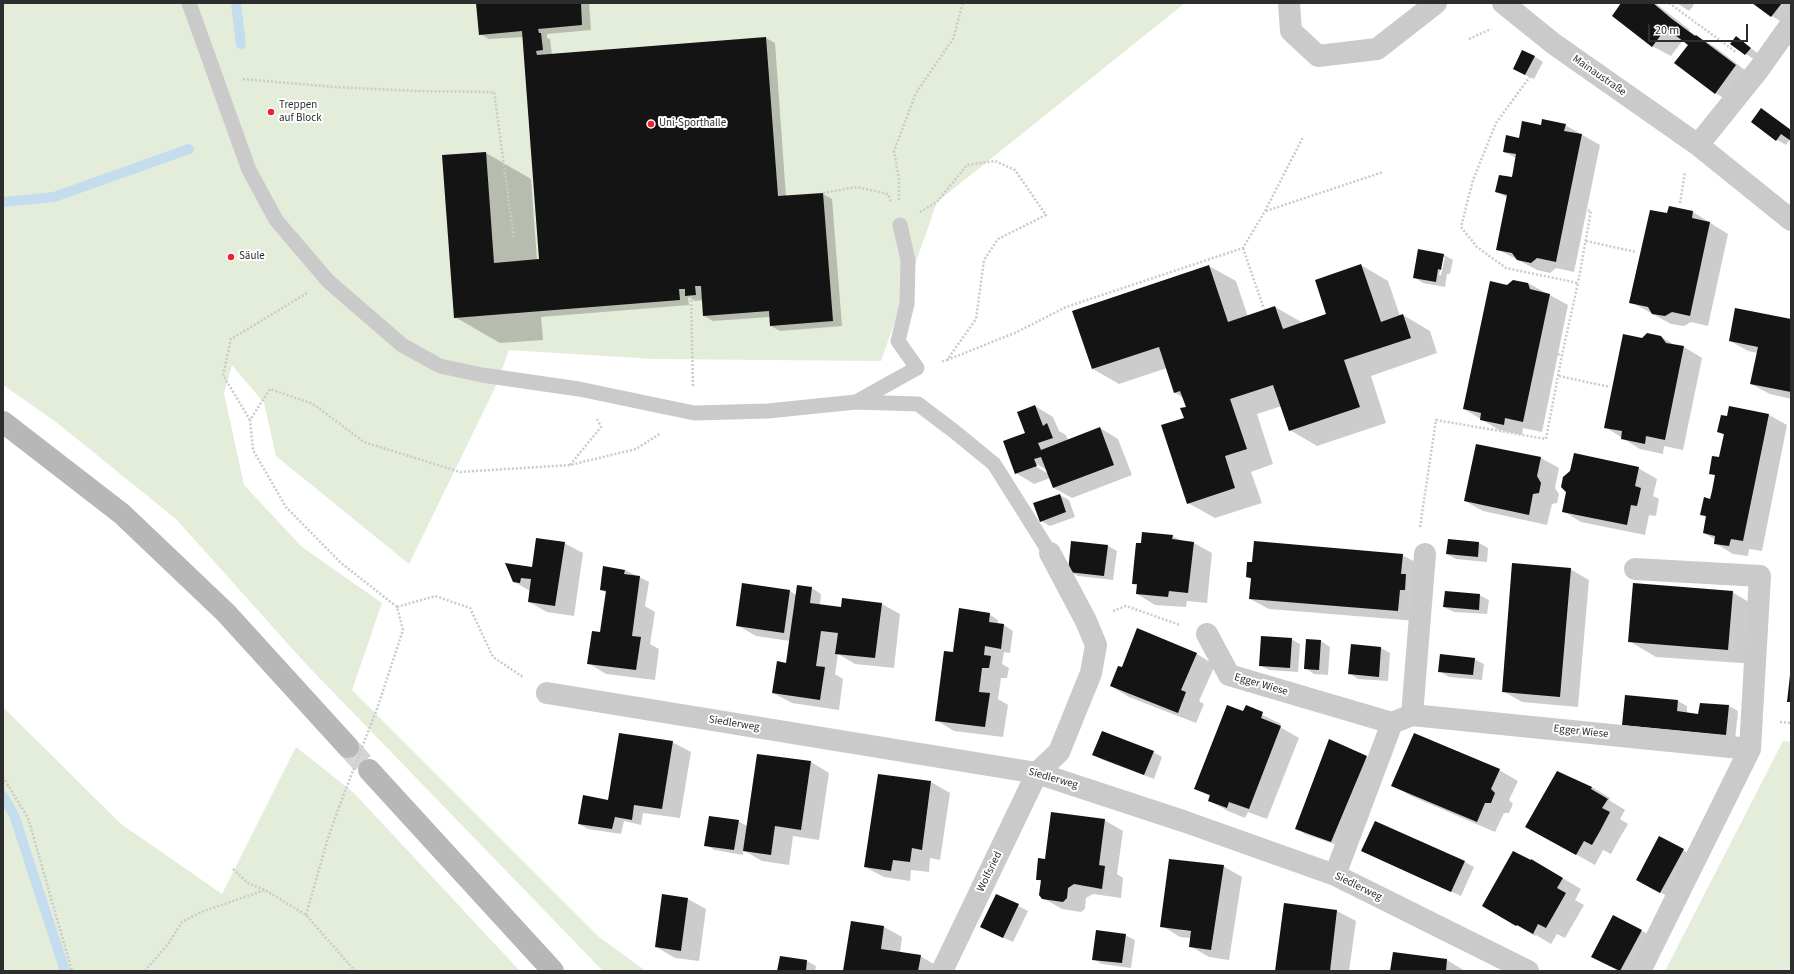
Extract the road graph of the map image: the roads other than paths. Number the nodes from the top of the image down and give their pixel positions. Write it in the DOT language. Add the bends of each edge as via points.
graph roads {
  1 [pos="189,3"];
  2 [pos="1289,3"];
  3 [pos="1436,3"];
  4 [pos="1503,3"];
  5 [pos="1791,24"];
  6 [pos="1698,145"];
  7 [pos="1791,220"];
  8 [pos="900,224"];
  9 [pos="856,402"];
  10 [pos="3,422"];
  11 [pos="1050,553"];
  12 [pos="1425,554"];
  13 [pos="1635,570"];
  14 [pos="1207,634"];
  15 [pos="547,693"];
  16 [pos="1412,715"];
  17 [pos="1392,723"];
  18 [pos="348,747"];
  19 [pos="1750,749"];
  20 [pos="369,770"];
  21 [pos="1037,772"];
  22 [pos="1335,875"];
  23 [pos="553,971"];
  24 [pos="942,971"];
  25 [pos="1528,971"];
  26 [pos="1640,971"];
  1 -- 9 [label="lane" via="249,170 273,214 328,281 402,346 440,366 482,375 579,389 694,413 768,411"];
  2 -- 3 [label="street" via="1291,32 1318,56 1377,49"];
  4 -- 6 [label="street, Mainaustraße" via="1554,44"];
  5 -- 6 [label="street" via="1759,69"];
  6 -- 7 [label="street, Mainaustraße"];
  8 -- 9 [label="lane" via="908,260 907,304 898,341 917,368"];
  9 -- 11 [label="lane" via="918,404 955,432 994,464"];
  10 -- 18 [label="main road" via="122,514 226,613"];
  11 -- 21 [label="street" via="1086,620 1096,645 1091,673 1059,752"];
  12 -- 16 [label="street"];
  13 -- 19 [label="street" via="1760,576"];
  14 -- 17 [label="street, Egger Wiese" via="1228,675"];
  15 -- 21 [label="street, Siedlerweg"];
  16 -- 17 [label="street, Egger Wiese"];
  16 -- 19 [label="street, Egger Wiese"];
  17 -- 22 [label="street"];
  19 -- 26 [label="street"];
  20 -- 23 [label="main road"];
  21 -- 22 [label="street, Siedlerweg"];
  21 -- 24 [label="street, Wolfsried"];
  22 -- 25 [label="street, Siedlerweg"];
}
